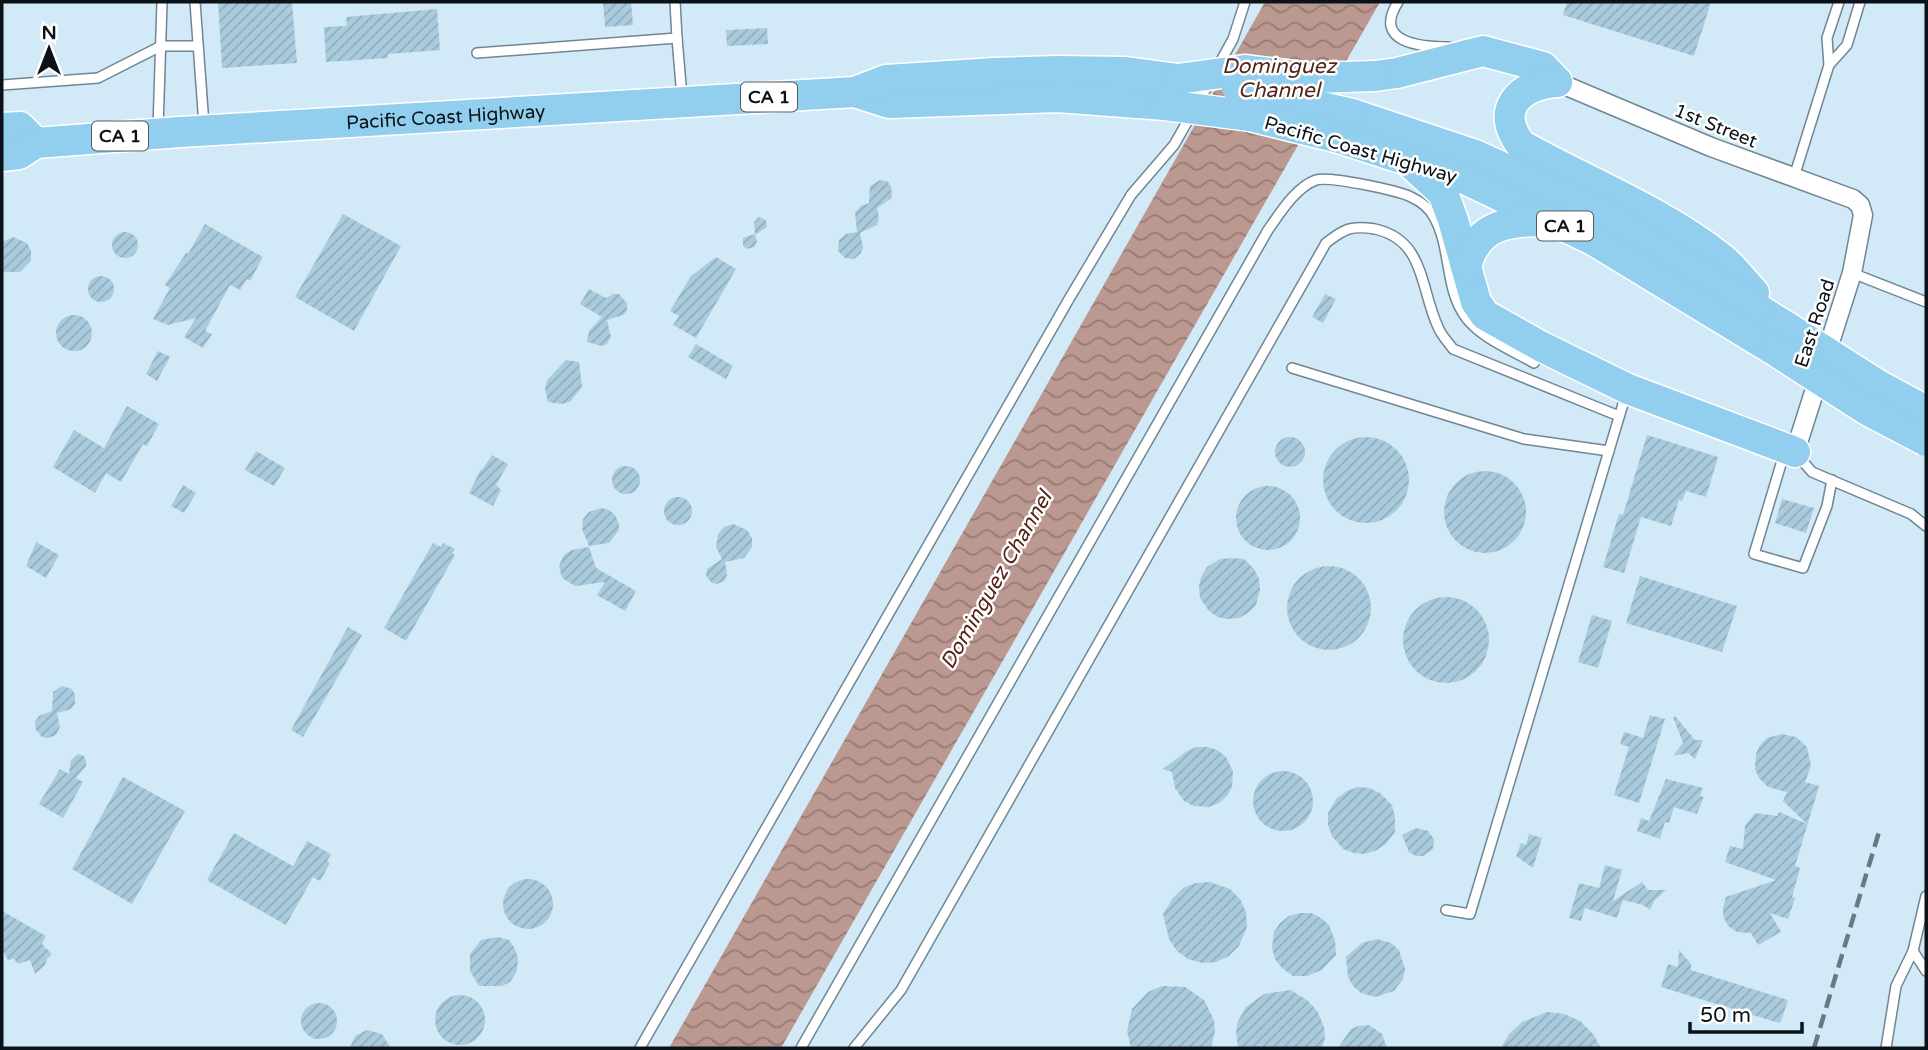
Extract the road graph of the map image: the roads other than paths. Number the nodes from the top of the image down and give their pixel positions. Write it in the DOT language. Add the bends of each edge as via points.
graph roads {
  1 [pos="162,2"];
  2 [pos="195,2"];
  3 [pos="675,2"];
  4 [pos="1245,2"];
  5 [pos="1398,2"];
  6 [pos="1839,2"];
  7 [pos="1860,2"];
  8 [pos="677,38"];
  9 [pos="161,46"];
  10 [pos="198,46"];
  11 [pos="1483,51"];
  12 [pos="477,53"];
  13 [pos="1829,65"];
  14 [pos="1178,79"];
  15 [pos="1557,82"];
  16 [pos="2,85"];
  17 [pos="996,86"];
  18 [pos="682,102"];
  19 [pos="1346,126"];
  20 [pos="205,130"];
  21 [pos="158,133"];
  22 [pos="16,142"];
  23 [pos="1408,161"];
  24 [pos="1794,177"];
  25 [pos="1860,205"];
  26 [pos="1555,221"];
  27 [pos="1466,267"];
  28 [pos="1852,272"];
  29 [pos="1926,302"];
  30 [pos="1778,337"];
  31 [pos="1542,347"];
  32 [pos="1292,368"];
  33 [pos="1623,403"];
  34 [pos="1926,411"];
  35 [pos="1926,441"];
  36 [pos="1609,451"];
  37 [pos="1790,451"];
  38 [pos="1832,481"];
  39 [pos="1926,526"];
  40 [pos="1926,896"];
  41 [pos="1446,910"];
  42 [pos="1913,951"];
  43 [pos="1926,971"];
  44 [pos="640,1048"];
  45 [pos="801,1048"];
  46 [pos="853,1048"];
  47 [pos="1886,1048"];
  1 -- 9 [label="lane"];
  2 -- 10 [label="lane"];
  3 -- 8 [label="lane"];
  4 -- 44 [label="lane" via="1233,39 1174,145 1131,195 1076,288"];
  5 -- 11 [label="lane" via="1391,24 1400,38 1421,47"];
  6 -- 13 [label="lane" via="1827,38"];
  7 -- 13 [label="lane" via="1847,45"];
  8 -- 12 [label="lane"];
  8 -- 18 [label="lane"];
  9 -- 10 [label="lane"];
  9 -- 16 [label="lane" via="98,78"];
  9 -- 21 [label="lane"];
  10 -- 20 [label="lane"];
  11 -- 14 [label="highway, bridge" via="1375,76 1312,78 1244,71"];
  11 -- 15 [label="highway" via="1543,67"];
  13 -- 24 [label="lane"];
  14 -- 17 [label="highway, Pacific Coast Highway / CA 1" via="1126,72 1058,71"];
  14 -- 19 [label="highway, Pacific Coast Highway / CA 1, bridge" via="1266,93"];
  15 -- 24 [label="street, 1st Street"];
  15 -- 30 [label="highway" via="1532,87 1514,101 1510,121 1521,145 1646,211 1722,258"];
  17 -- 18 [label="highway, Pacific Coast Highway / CA 1" via="959,88 886,80 855,92"];
  17 -- 19 [label="highway, Pacific Coast Highway / CA 1, bridge" via="1057,97"];
  18 -- 20 [label="highway, Pacific Coast Highway / CA 1"];
  19 -- 23 [label="highway, Pacific Coast Highway / CA 1"];
  19 -- 30 [label="highway, Pacific Coast Highway / CA 1" via="1475,155 1606,215"];
  20 -- 21 [label="highway, Pacific Coast Highway / CA 1"];
  21 -- 22 [label="highway, Pacific Coast Highway / CA 1"];
  23 -- 26 [label="highway, Pacific Coast Highway / CA 1" via="1465,179"];
  23 -- 27 [label="highway" via="1443,193"];
  24 -- 25 [label="street, 1st Street"];
  25 -- 28 [label="street, East Road" via="1863,215"];
  26 -- 27 [label="highway" via="1518,221 1496,228 1470,250"];
  26 -- 30 [label="highway, Pacific Coast Highway / CA 1"];
  27 -- 31 [label="highway" via="1476,302 1485,315"];
  28 -- 29 [label="lane"];
  28 -- 37 [label="street, East Road"];
  30 -- 34 [label="highway, Pacific Coast Highway / CA 1, bridge"];
  30 -- 35 [label="highway, Pacific Coast Highway / CA 1, bridge" via="1867,410"];
  31 -- 33 [label="highway"];
  31 -- 45 [label="lane" via="1534,363 1467,319 1454,293 1437,222 1420,202 1405,194 1329,178 1313,181 1301,190 1268,230"];
  32 -- 36 [label="lane" via="1524,439"];
  33 -- 36 [label="lane"];
  33 -- 37 [label="highway"];
  33 -- 46 [label="lane" via="1453,349 1438,329 1409,246 1390,233 1345,228 1326,243 901,990"];
  36 -- 41 [label="lane" via="1469,914"];
  37 -- 38 [label="lane" via="1812,472"];
  37 -- 38 [label="lane" via="1754,554 1803,568"];
  38 -- 39 [label="lane" via="1911,514"];
  40 -- 42 [label="lane"];
  42 -- 43 [label="lane"];
  42 -- 47 [label="lane" via="1896,986"];
}
